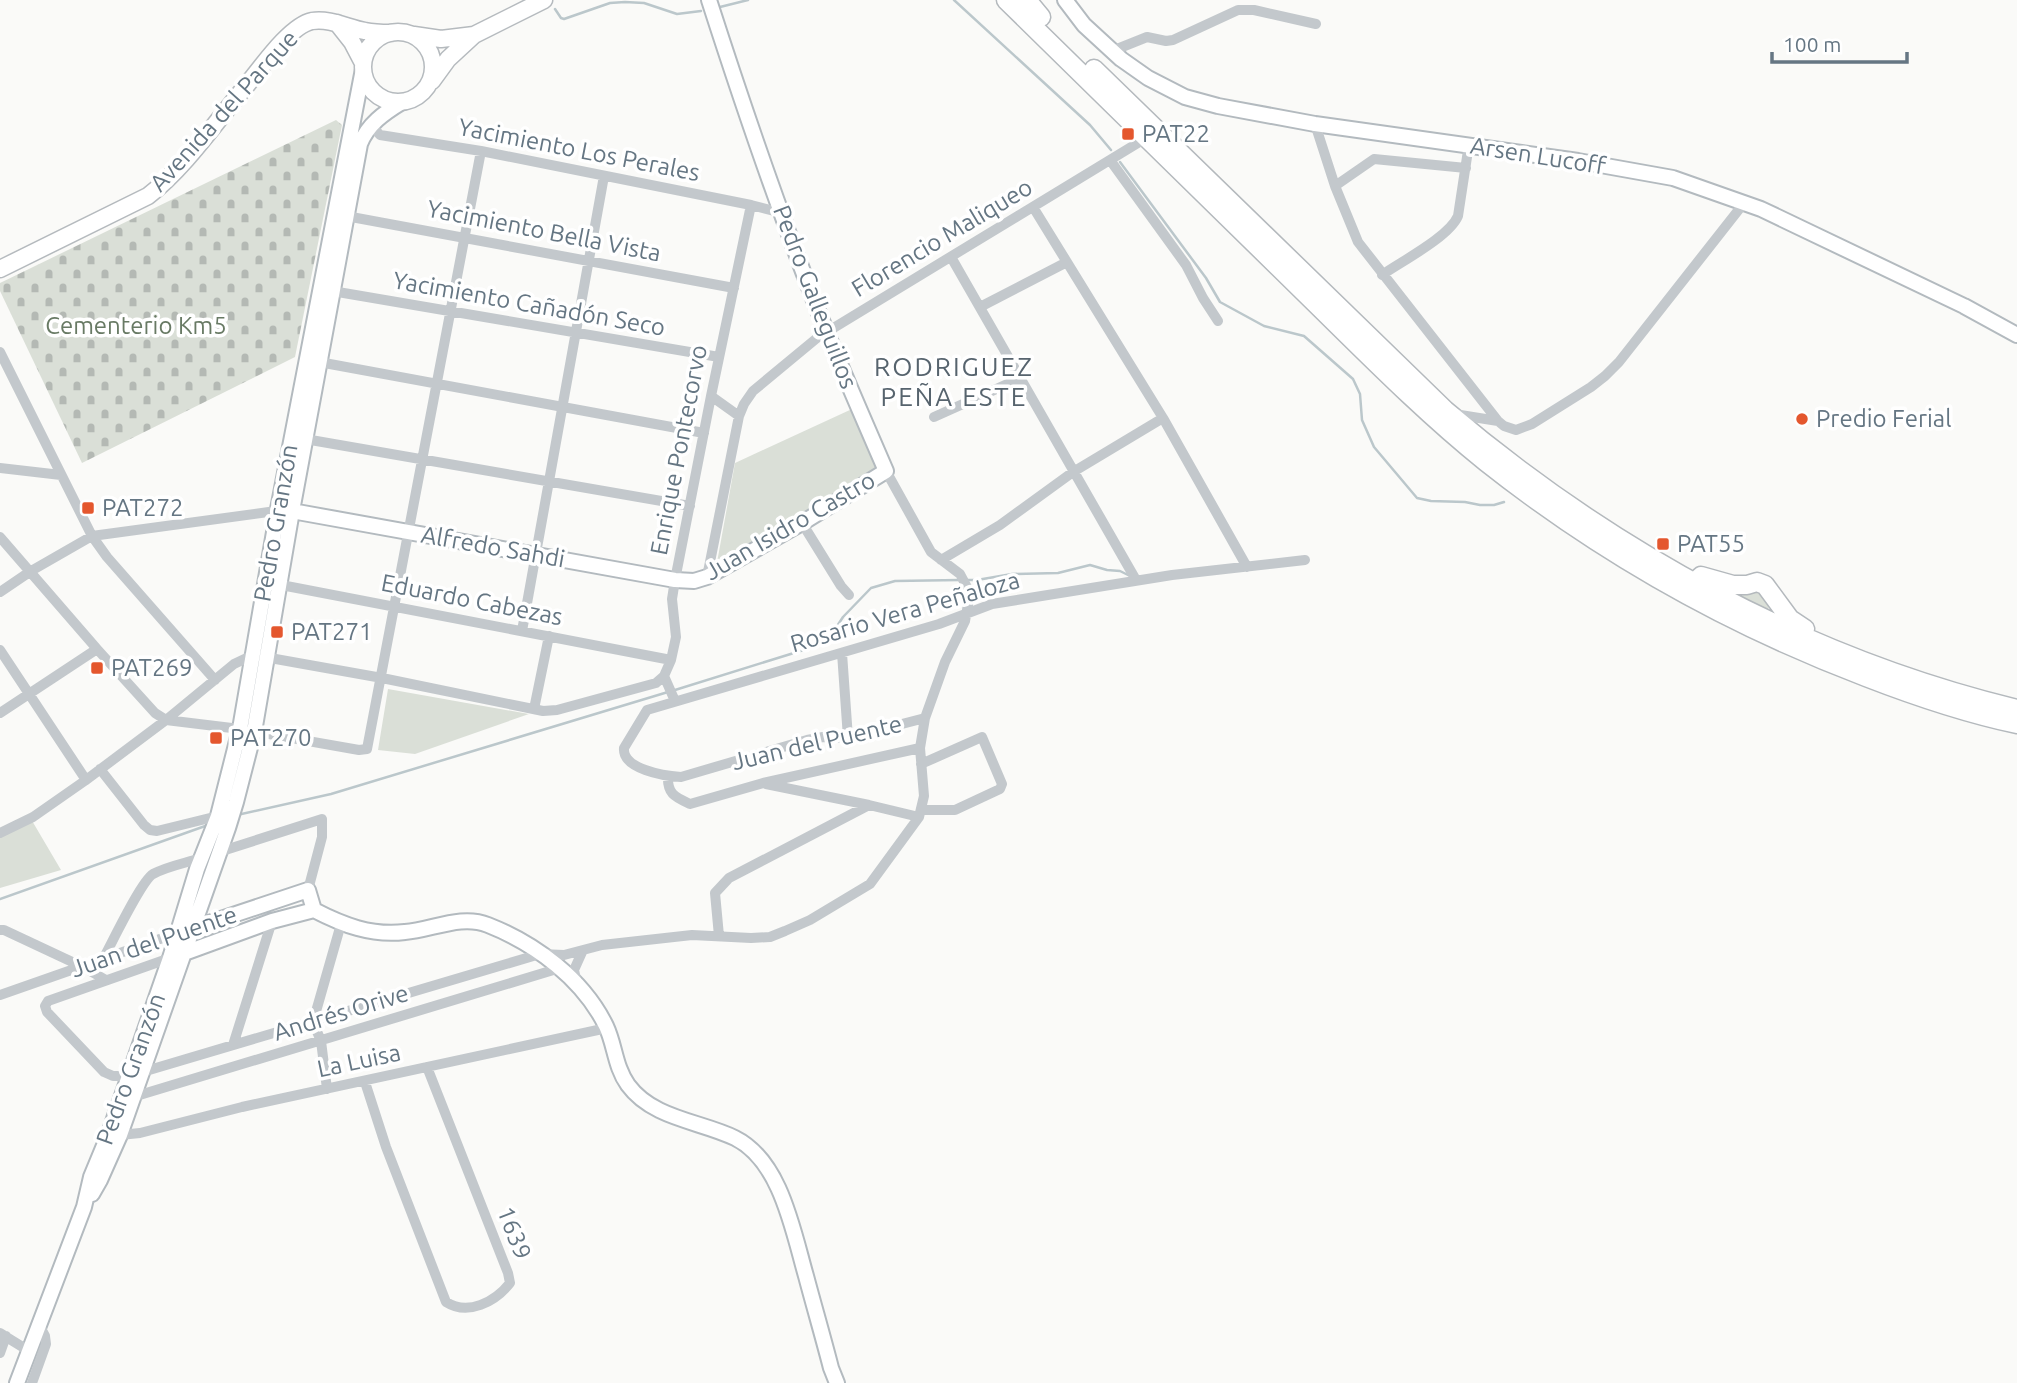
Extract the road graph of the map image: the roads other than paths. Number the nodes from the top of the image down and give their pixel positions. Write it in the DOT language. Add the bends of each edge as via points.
graph roads {
  1 [pos="544,0"];
  2 [pos="709,0"];
  3 [pos="993,0"];
  4 [pos="1006,0"];
  5 [pos="1025,0"];
  6 [pos="1065,0"];
  7 [pos="337,23"];
  8 [pos="1316,24"];
  9 [pos="391,33"];
  10 [pos="410,34"];
  11 [pos="474,35"];
  12 [pos="1046,39"];
  13 [pos="1112,51"];
  14 [pos="363,66"];
  15 [pos="428,86"];
  16 [pos="402,102"];
  17 [pos="1315,124"];
  18 [pos="371,125"];
  19 [pos="1146,138"];
  20 [pos="1469,144"];
  21 [pos="481,151"];
  22 [pos="1110,160"];
  23 [pos="1466,168"];
  24 [pos="604,176"];
  25 [pos="1335,186"];
  26 [pos="1744,203"];
  27 [pos="751,205"];
  28 [pos="1033,207"];
  29 [pos="782,213"];
  30 [pos="346,216"];
  31 [pos="465,238"];
  32 [pos="951,257"];
  33 [pos="589,261"];
  34 [pos="1067,262"];
  35 [pos="0,269"];
  36 [pos="1382,275"];
  37 [pos="734,288"];
  38 [pos="332,291"];
  39 [pos="980,307"];
  40 [pos="451,312"];
  41 [pos="1217,321"];
  42 [pos="576,333"];
  43 [pos="827,333"];
  44 [pos="2017,335"];
  45 [pos="0,352"];
  46 [pos="719,357"];
  47 [pos="319,362"];
  48 [pos="1021,378"];
  49 [pos="438,383"];
  50 [pos="711,396"];
  51 [pos="563,407"];
  52 [pos="1450,414"];
  53 [pos="739,416"];
  54 [pos="934,417"];
  55 [pos="1163,418"];
  56 [pos="1498,421"];
  57 [pos="704,433"];
  58 [pos="305,439"];
  59 [pos="423,459"];
  60 [pos="0,468"];
  61 [pos="886,471"];
  62 [pos="1073,472"];
  63 [pos="61,475"];
  64 [pos="549,481"];
  65 [pos="690,506"];
  66 [pos="285,510"];
  67 [pos="802,523"];
  68 [pos="410,532"];
  69 [pos="92,536"];
  70 [pos="0,537"];
  71 [pos="536,555"];
  72 [pos="941,560"];
  73 [pos="1305,560"];
  74 [pos="1665,566"];
  75 [pos="1247,567"];
  76 [pos="31,571"];
  77 [pos="700,579"];
  78 [pos="675,580"];
  79 [pos="1136,580"];
  80 [pos="272,584"];
  81 [pos="0,592"];
  82 [pos="849,595"];
  83 [pos="396,606"];
  84 [pos="966,613"];
  85 [pos="522,631"];
  86 [pos="549,636"];
  87 [pos="97,649"];
  88 [pos="1833,649"];
  89 [pos="0,650"];
  90 [pos="842,653"];
  91 [pos="260,656"];
  92 [pos="671,660"];
  93 [pos="664,677"];
  94 [pos="382,678"];
  95 [pos="215,680"];
  96 [pos="30,694"];
  97 [pos="675,701"];
  98 [pos="534,709"];
  99 [pos="2017,709"];
  100 [pos="0,713"];
  101 [pos="925,718"];
  102 [pos="166,720"];
  103 [pos="2017,724"];
  104 [pos="247,730"];
  105 [pos="848,738"];
  106 [pos="920,748"];
  107 [pos="921,764"];
  108 [pos="100,769"];
  109 [pos="668,776"];
  110 [pos="86,780"];
  111 [pos="763,783"];
  112 [pos="869,805"];
  113 [pos="920,814"];
  114 [pos="218,816"];
  115 [pos="2,829"];
  116 [pos="219,852"];
  117 [pos="201,858"];
  118 [pos="308,890"];
  119 [pos="314,910"];
  120 [pos="272,921"];
  121 [pos="341,924"];
  122 [pos="192,928"];
  123 [pos="0,930"];
  124 [pos="177,933"];
  125 [pos="719,936"];
  126 [pos="583,950"];
  127 [pos="540,954"];
  128 [pos="176,956"];
  129 [pos="102,961"];
  130 [pos="83,967"];
  131 [pos="560,968"];
  132 [pos="106,980"];
  133 [pos="577,984"];
  134 [pos="0,995"];
  135 [pos="313,1022"];
  136 [pos="607,1028"];
  137 [pos="321,1041"];
  138 [pos="233,1045"];
  139 [pos="427,1068"];
  140 [pos="136,1074"];
  141 [pos="365,1082"];
  142 [pos="327,1089"];
  143 [pos="133,1097"];
  144 [pos="120,1135"];
  145 [pos="84,1207"];
  146 [pos="39,1325"];
  147 [pos="3,1334"];
  148 [pos="29,1351"];
  149 [pos="0,1353"];
  150 [pos="17,1383"];
  151 [pos="32,1383"];
  152 [pos="838,1383"];
  1 -- 11 [label="main road"];
  2 -- 29 [label="street, Pedro Galleguillos"];
  3 -- 12 [label="highway"];
  4 -- 12 [label="highway"];
  5 -- 52 [label="highway"];
  6 -- 13 [label="street, Arsen Lucoff"];
  7 -- 9 [label="main road, Avenida del Parque"];
  7 -- 14 [label="main road"];
  7 -- 35 [label="main road, Avenida del Parque" via="308,22 292,33 173,174 148,196"];
  8 -- 13 [label="street" via="1238,10 1172,40 1147,37"];
  9 -- 10 [label="main road"];
  9 -- 14 [label="main road" via="370,46"];
  10 -- 11 [label="main road" via="441,39"];
  10 -- 15 [label="main road" via="432,55 434,68"];
  11 -- 15 [label="main road"];
  12 -- 19 [label="highway"];
  13 -- 17 [label="street, Arsen Lucoff" via="1148,78 1185,96"];
  14 -- 16 [label="main road" via="369,87 378,96"];
  14 -- 66 [label="street, Pedro Granzón"];
  15 -- 16 [label="main road"];
  16 -- 18 [label="street"];
  17 -- 20 [label="street, Arsen Lucoff"];
  17 -- 25 [label="street"];
  18 -- 21 [label="street, Yacimiento Los Perales" via="380,135"];
  18 -- 30 [label="street, Pedro Granzón" via="360,144"];
  19 -- 22 [label="street, Florencio Maliqueo"];
  19 -- 103 [label="highway" via="1426,410 1486,461 1585,533 1674,588 1777,641 1915,695"];
  20 -- 23 [label="street"];
  20 -- 26 [label="street, Arsen Lucoff" via="1673,178"];
  21 -- 24 [label="street, Yacimiento Los Perales"];
  21 -- 31 [label="street"];
  22 -- 28 [label="street, Florencio Maliqueo"];
  22 -- 41 [label="street" via="1186,265"];
  23 -- 25 [label="street" via="1374,159"];
  23 -- 36 [label="street" via="1455,224"];
  24 -- 27 [label="street, Yacimiento Los Perales"];
  24 -- 33 [label="street"];
  25 -- 36 [label="street" via="1349,225"];
  26 -- 44 [label="street, Arsen Lucoff"];
  26 -- 56 [label="street" via="1619,362 1591,387 1516,430"];
  27 -- 29 [label="street, Yacimiento Los Perales"];
  27 -- 37 [label="street, Enrique Pontecorvo"];
  28 -- 32 [label="street, Florencio Maliqueo"];
  28 -- 34 [label="street"];
  29 -- 43 [label="street, Pedro Galleguillos"];
  30 -- 31 [label="street, Yacimiento Bella Vista"];
  30 -- 38 [label="street, Pedro Granzón"];
  31 -- 33 [label="street, Yacimiento Bella Vista"];
  31 -- 40 [label="street"];
  32 -- 39 [label="street"];
  32 -- 43 [label="street, Florencio Maliqueo"];
  33 -- 37 [label="street, Yacimiento Bella Vista"];
  33 -- 42 [label="street"];
  34 -- 39 [label="street"];
  34 -- 55 [label="street"];
  36 -- 56 [label="street"];
  37 -- 46 [label="street, Enrique Pontecorvo"];
  38 -- 40 [label="street, Yacimiento Cañadón Seco"];
  38 -- 47 [label="street, Pedro Granzón"];
  39 -- 48 [label="street"];
  40 -- 42 [label="street, Yacimiento Cañadón Seco"];
  40 -- 49 [label="street"];
  42 -- 46 [label="street, Yacimiento Cañadón Seco"];
  42 -- 51 [label="street"];
  43 -- 53 [label="street, Florencio Maliqueo" via="753,391"];
  43 -- 61 [label="street, Pedro Galleguillos"];
  45 -- 63 [label="street"];
  46 -- 50 [label="street, Enrique Pontecorvo"];
  47 -- 49 [label="street"];
  47 -- 58 [label="street, Pedro Granzón"];
  48 -- 54 [label="street"];
  48 -- 62 [label="street"];
  49 -- 51 [label="street"];
  49 -- 59 [label="street"];
  50 -- 53 [label="street"];
  50 -- 57 [label="street, Enrique Pontecorvo"];
  51 -- 57 [label="street"];
  51 -- 64 [label="street"];
  52 -- 56 [label="street"];
  52 -- 74 [label="highway" via="1565,503"];
  53 -- 77 [label="street, Florencio Maliqueo"];
  55 -- 62 [label="street"];
  55 -- 75 [label="street"];
  57 -- 65 [label="street, Enrique Pontecorvo"];
  58 -- 59 [label="street"];
  58 -- 66 [label="street, Pedro Granzón"];
  59 -- 64 [label="street"];
  59 -- 68 [label="street"];
  60 -- 63 [label="street"];
  61 -- 67 [label="street, Juan Isidro Castro"];
  61 -- 72 [label="street, Pedro Galleguillos" via="931,552"];
  62 -- 72 [label="street" via="1000,525"];
  62 -- 79 [label="street"];
  63 -- 69 [label="street"];
  64 -- 65 [label="street"];
  64 -- 71 [label="street"];
  65 -- 78 [label="street, Enrique Pontecorvo"];
  66 -- 68 [label="street, Alfredo Sahdi"];
  66 -- 69 [label="street"];
  66 -- 80 [label="street, Pedro Granzón"];
  67 -- 77 [label="street, Juan Isidro Castro"];
  67 -- 82 [label="street"];
  68 -- 71 [label="street, Alfredo Sahdi"];
  68 -- 83 [label="street"];
  69 -- 76 [label="street"];
  69 -- 95 [label="street"];
  70 -- 76 [label="street"];
  71 -- 78 [label="street, Alfredo Sahdi"];
  71 -- 85 [label="street"];
  72 -- 84 [label="street, Pedro Galleguillos" via="960,574 968,589"];
  73 -- 75 [label="street, Rosario Vera Peñaloza"];
  74 -- 88 [label="highway"];
  74 -- 88 [label="highway" via="1733,585 1761,583 1790,619"];
  75 -- 79 [label="street, Rosario Vera Peñaloza"];
  76 -- 81 [label="street"];
  76 -- 87 [label="street"];
  77 -- 78 [label="street, Alfredo Sahdi"];
  78 -- 92 [label="street, Enrique Pontecorvo" via="676,638"];
  79 -- 84 [label="street, Rosario Vera Peñaloza" via="992,604"];
  80 -- 83 [label="street, Eduardo Cabezas"];
  80 -- 91 [label="street, Pedro Granzón"];
  83 -- 85 [label="street, Eduardo Cabezas"];
  83 -- 94 [label="street"];
  84 -- 90 [label="street, Rosario Vera Peñaloza"];
  84 -- 101 [label="street"];
  85 -- 86 [label="street, Eduardo Cabezas"];
  86 -- 92 [label="street, Eduardo Cabezas"];
  86 -- 98 [label="street"];
  87 -- 96 [label="street"];
  87 -- 102 [label="street"];
  88 -- 99 [label="highway" via="1953,692"];
  89 -- 96 [label="street"];
  90 -- 97 [label="street, Rosario Vera Peñaloza"];
  90 -- 105 [label="street"];
  91 -- 94 [label="street"];
  91 -- 95 [label="street" via="234,664"];
  91 -- 104 [label="street, Pedro Granzón"];
  92 -- 93 [label="street, Enrique Pontecorvo"];
  93 -- 97 [label="street"];
  93 -- 98 [label="street" via="557,710"];
  94 -- 98 [label="street"];
  94 -- 104 [label="street" via="367,749"];
  95 -- 102 [label="street"];
  96 -- 100 [label="street"];
  96 -- 110 [label="street"];
  97 -- 109 [label="street, Rosario Vera Peñaloza" via="647,710 624,748 628,761 636,767"];
  101 -- 105 [label="street, Juan del Puente"];
  101 -- 106 [label="street"];
  102 -- 104 [label="street"];
  102 -- 108 [label="street"];
  104 -- 114 [label="street, Pedro Granzón"];
  104 -- 116 [label="street, Pedro Granzón" via="236,802"];
  105 -- 109 [label="street, Juan del Puente" via="807,740 681,777"];
  106 -- 107 [label="street"];
  106 -- 111 [label="street, Juan del Puente"];
  107 -- 113 [label="street" via="924,796"];
  107 -- 113 [label="street" via="982,737 1002,784 955,810"];
  108 -- 110 [label="street"];
  108 -- 114 [label="street" via="150,830"];
  109 -- 111 [label="street, Juan del Puente" via="671,793 690,804"];
  110 -- 115 [label="street" via="33,817"];
  111 -- 112 [label="street"];
  112 -- 113 [label="street"];
  112 -- 125 [label="street" via="729,878 715,893"];
  113 -- 125 [label="street, Andrés Orive" via="870,884 810,920 770,937"];
  114 -- 117 [label="street, Pedro Granzón"];
  116 -- 118 [label="street" via="321,818 322,837"];
  116 -- 122 [label="street, Pedro Granzón"];
  117 -- 124 [label="street, Pedro Granzón"];
  117 -- 129 [label="street" via="150,875"];
  118 -- 119 [label="street"];
  118 -- 122 [label="street, Juan del Puente"];
  119 -- 120 [label="street, Juan del Puente"];
  119 -- 121 [label="street"];
  120 -- 128 [label="street, Juan del Puente"];
  120 -- 138 [label="street"];
  121 -- 127 [label="street" via="377,932 406,932 471,921 487,924"];
  121 -- 135 [label="street"];
  122 -- 124 [label="street, Juan del Puente"];
  122 -- 128 [label="street, Pedro Granzón"];
  123 -- 130 [label="street"];
  124 -- 128 [label="street, Pedro Granzón"];
  124 -- 129 [label="street, Juan del Puente"];
  125 -- 126 [label="street, Andrés Orive" via="654,938"];
  126 -- 127 [label="street, Andrés Orive"];
  126 -- 133 [label="street" via="574,970"];
  127 -- 131 [label="street"];
  127 -- 135 [label="street, Andrés Orive"];
  128 -- 132 [label="street, Juan del Puente"];
  128 -- 140 [label="street, Pedro Granzón"];
  129 -- 130 [label="street, Juan del Puente"];
  130 -- 132 [label="street"];
  130 -- 134 [label="street, Juan del Puente"];
  131 -- 133 [label="street"];
  131 -- 137 [label="street, Andrés Orive"];
  132 -- 140 [label="street, Juan del Puente" via="45,1006 104,1072"];
  133 -- 136 [label="street"];
  135 -- 137 [label="street"];
  135 -- 138 [label="street, Andrés Orive"];
  136 -- 139 [label="street, La Luisa"];
  136 -- 152 [label="street" via="621,1074 639,1098 655,1109 736,1139 765,1164 787,1208"];
  137 -- 142 [label="street"];
  137 -- 143 [label="street, Andrés Orive"];
  138 -- 140 [label="street, Andrés Orive"];
  139 -- 141 [label="street, La Luisa"];
  139 -- 141 [label="street, 1639" via="508,1273 510,1283 479,1306 460,1309 446,1302"];
  140 -- 143 [label="street, Pedro Granzón"];
  140 -- 145 [label="street, Pedro Granzón" via="91,1177"];
  141 -- 142 [label="street, La Luisa"];
  142 -- 144 [label="street, La Luisa"];
  143 -- 144 [label="street, Pedro Granzón"];
  144 -- 145 [label="street, Pedro Granzón"];
  145 -- 146 [label="street, Pedro Granzón"];
  146 -- 148 [label="street, Pedro Granzón"];
  146 -- 151 [label="street" via="46,1343"];
  147 -- 148 [label="street"];
  147 -- 149 [label="street"];
  148 -- 150 [label="street, Pedro Granzón"];
}
